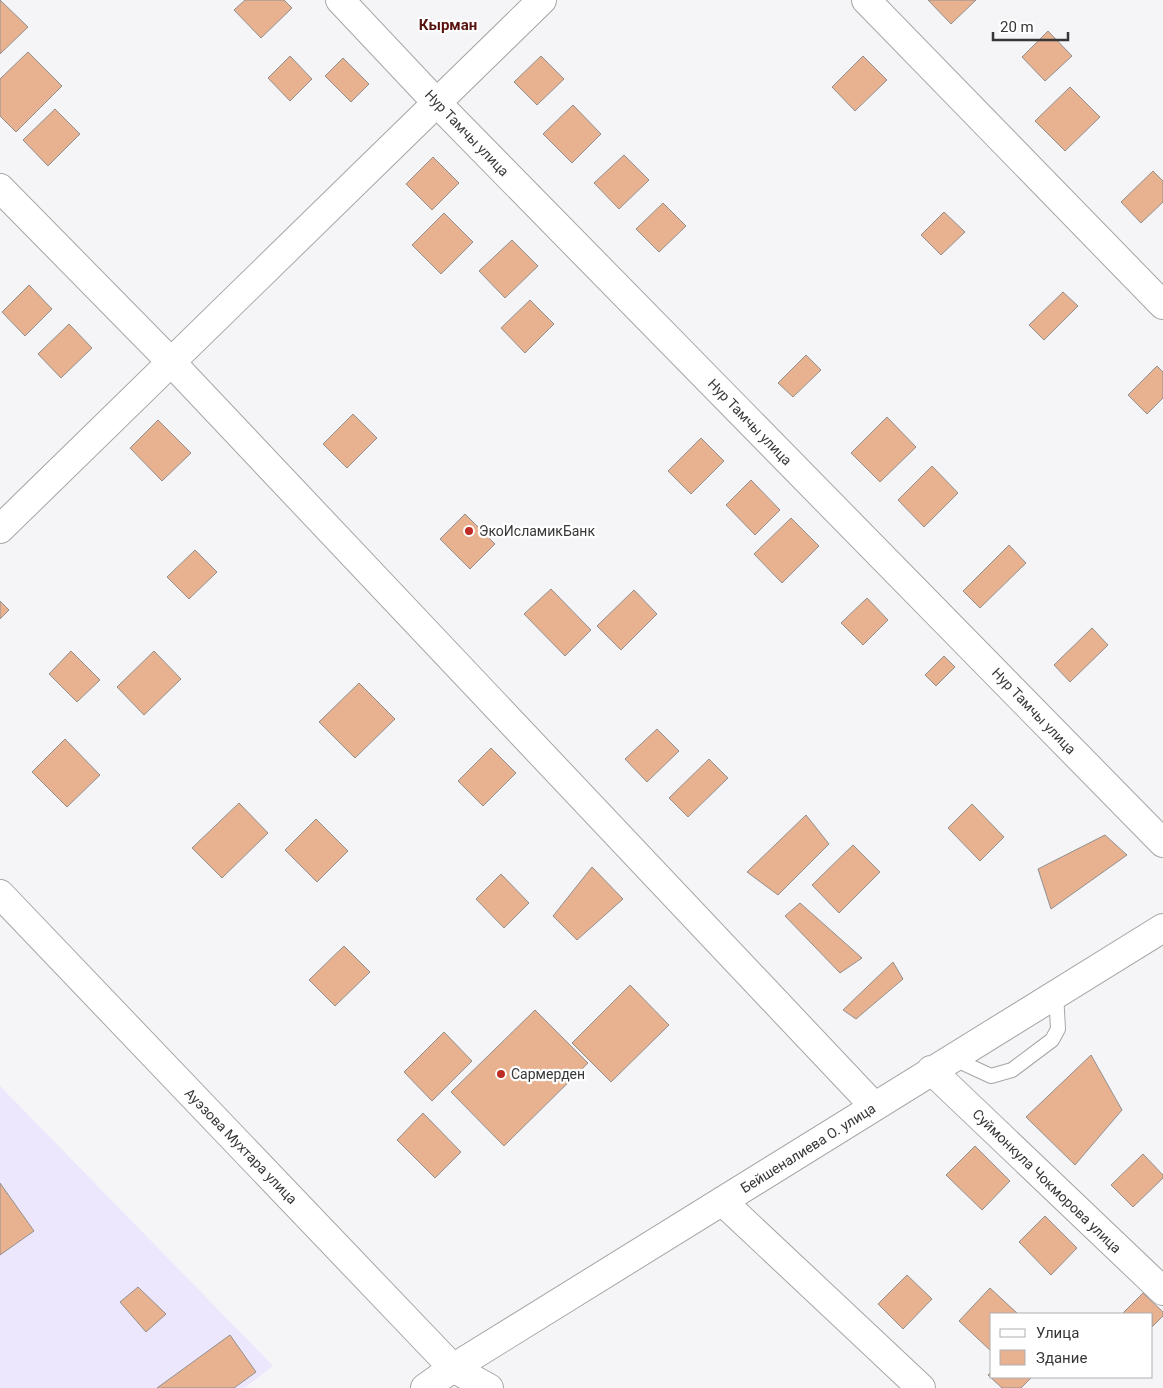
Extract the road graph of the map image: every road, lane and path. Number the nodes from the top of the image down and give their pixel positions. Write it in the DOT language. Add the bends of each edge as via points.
graph roads {
  1 [pos="340,0"];
  2 [pos="542,0"];
  3 [pos="866,0"];
  4 [pos="437,103"];
  5 [pos="0,188"];
  6 [pos="1163,305"];
  7 [pos="172,363"];
  8 [pos="0,529"];
  9 [pos="1163,843"];
  10 [pos="0,894"];
  11 [pos="1157,940"];
  12 [pos="1056,994"];
  13 [pos="941,1064"];
  14 [pos="874,1106"];
  15 [pos="722,1201"];
  16 [pos="1163,1291"];
  17 [pos="453,1368"];
  18 [pos="425,1388"];
  19 [pos="490,1388"];
  20 [pos="921,1388"];
  1 -- 4 [label="street, Нур Тамчы улица"];
  2 -- 4 [label="street"];
  3 -- 6 [label="street"];
  4 -- 7 [label="street"];
  4 -- 9 [label="street, Нур Тамчы улица"];
  5 -- 7 [label="street"];
  7 -- 8 [label="street"];
  7 -- 14 [label="street"];
  10 -- 17 [label="street, Ауэзова Мухтара улица"];
  11 -- 12 [label="street, Бейшеналиева О. улица"];
  12 -- 13 [label="street, Бейшеналиева О. улица"];
  12 -- 13 [label="lane" via="1058,1029 1052,1040 1012,1070 991,1076"];
  13 -- 14 [label="street, Бейшеналиева О. улица"];
  13 -- 16 [label="street, Суймонкула Чокморова улица"];
  14 -- 15 [label="street, Бейшеналиева О. улица"];
  15 -- 17 [label="street, Бейшеналиева О. улица"];
  15 -- 20 [label="street"];
  17 -- 18 [label="street, Бейшеналиева О. улица"];
  17 -- 19 [label="street, Ауэзова Мухтара улица"];
}
